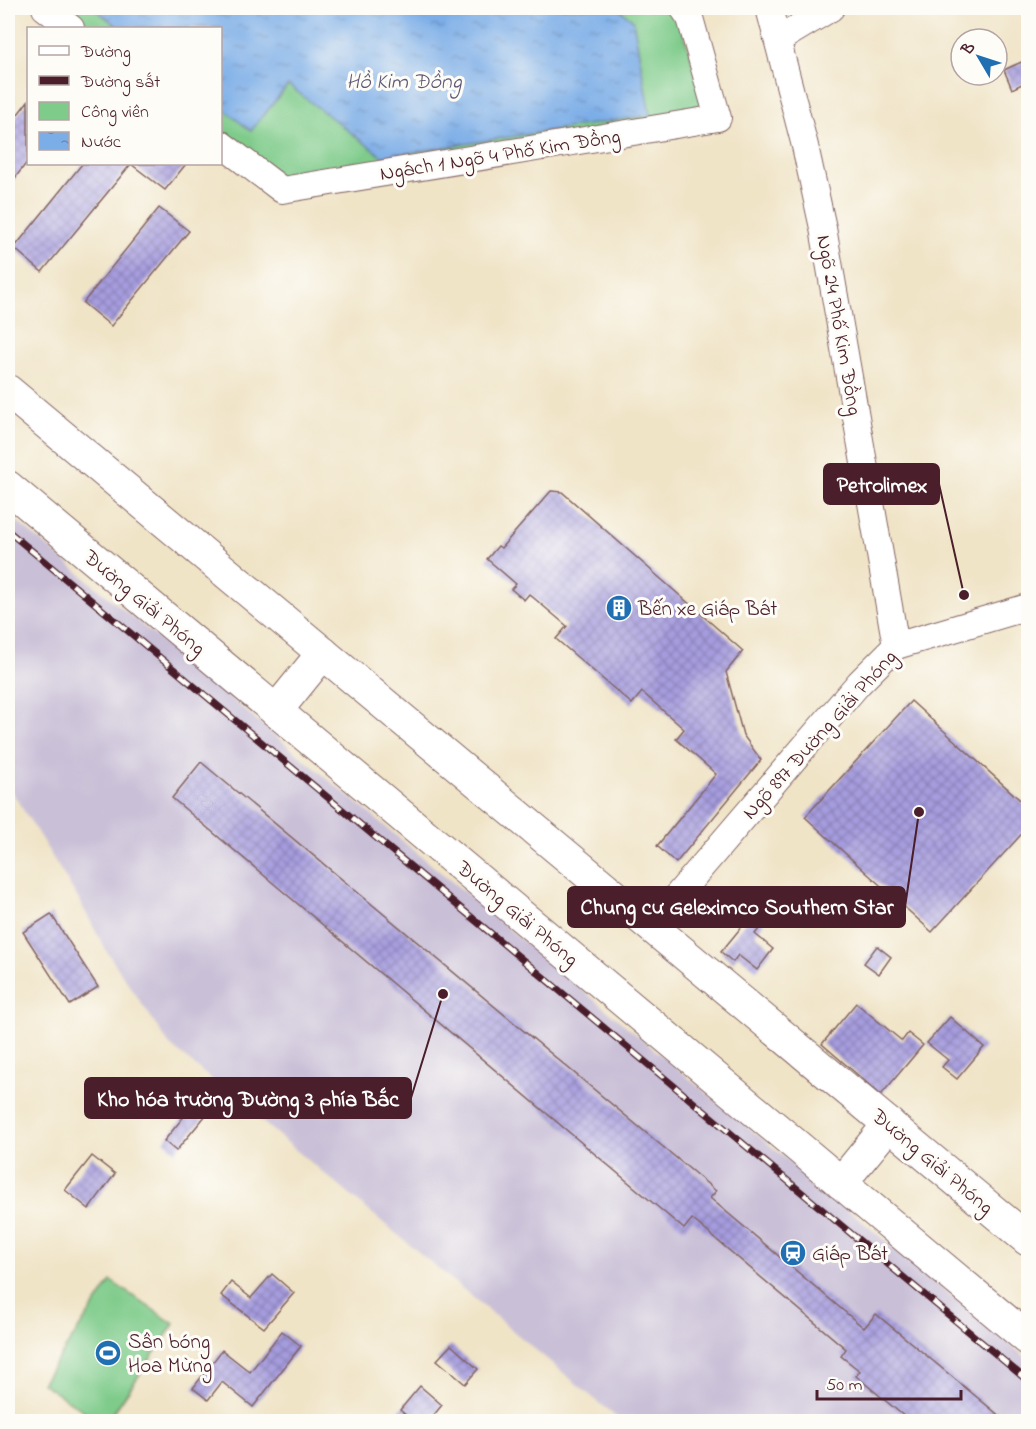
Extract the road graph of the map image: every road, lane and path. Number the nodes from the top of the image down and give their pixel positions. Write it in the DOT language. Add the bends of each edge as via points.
graph roads {
  1 [pos="45,8"];
  2 [pos="683,8"];
  3 [pos="769,8"];
  4 [pos="831,8"];
  5 [pos="70,27"];
  6 [pos="777,40"];
  7 [pos="222,145"];
  8 [pos="8,391"];
  9 [pos="8,488"];
  10 [pos="1029,607"];
  11 [pos="896,646"];
  12 [pos="328,658"];
  13 [pos="281,715"];
  14 [pos="651,926"];
  15 [pos="889,1124"];
  16 [pos="841,1183"];
  17 [pos="1029,1240"];
  18 [pos="1029,1339"];
  1 -- 5 [label="street"];
  2 -- 7 [label="street, Ngách 1 Ngõ 4 Phố Kim Đồng" via="690,18 718,118 282,190"];
  3 -- 6 [label="street, Ngõ 24 Phố Kim Đồng"];
  4 -- 6 [label="street"];
  6 -- 11 [label="street, Ngõ 24 Phố Kim Đồng" via="823,228"];
  8 -- 12 [label="main road, Đường Giải Phóng"];
  9 -- 13 [label="main road, Đường Giải Phóng"];
  10 -- 11 [label="street, Ngõ 897 Đường Giải Phóng"];
  11 -- 14 [label="street, Ngõ 897 Đường Giải Phóng" via="859,683"];
  12 -- 13 [label="main road"];
  12 -- 14 [label="main road, Đường Giải Phóng"];
  13 -- 16 [label="main road, Đường Giải Phóng"];
  14 -- 15 [label="main road, Đường Giải Phóng"];
  15 -- 16 [label="main road"];
  15 -- 17 [label="main road, Đường Giải Phóng"];
  16 -- 18 [label="main road, Đường Giải Phóng"];
}
